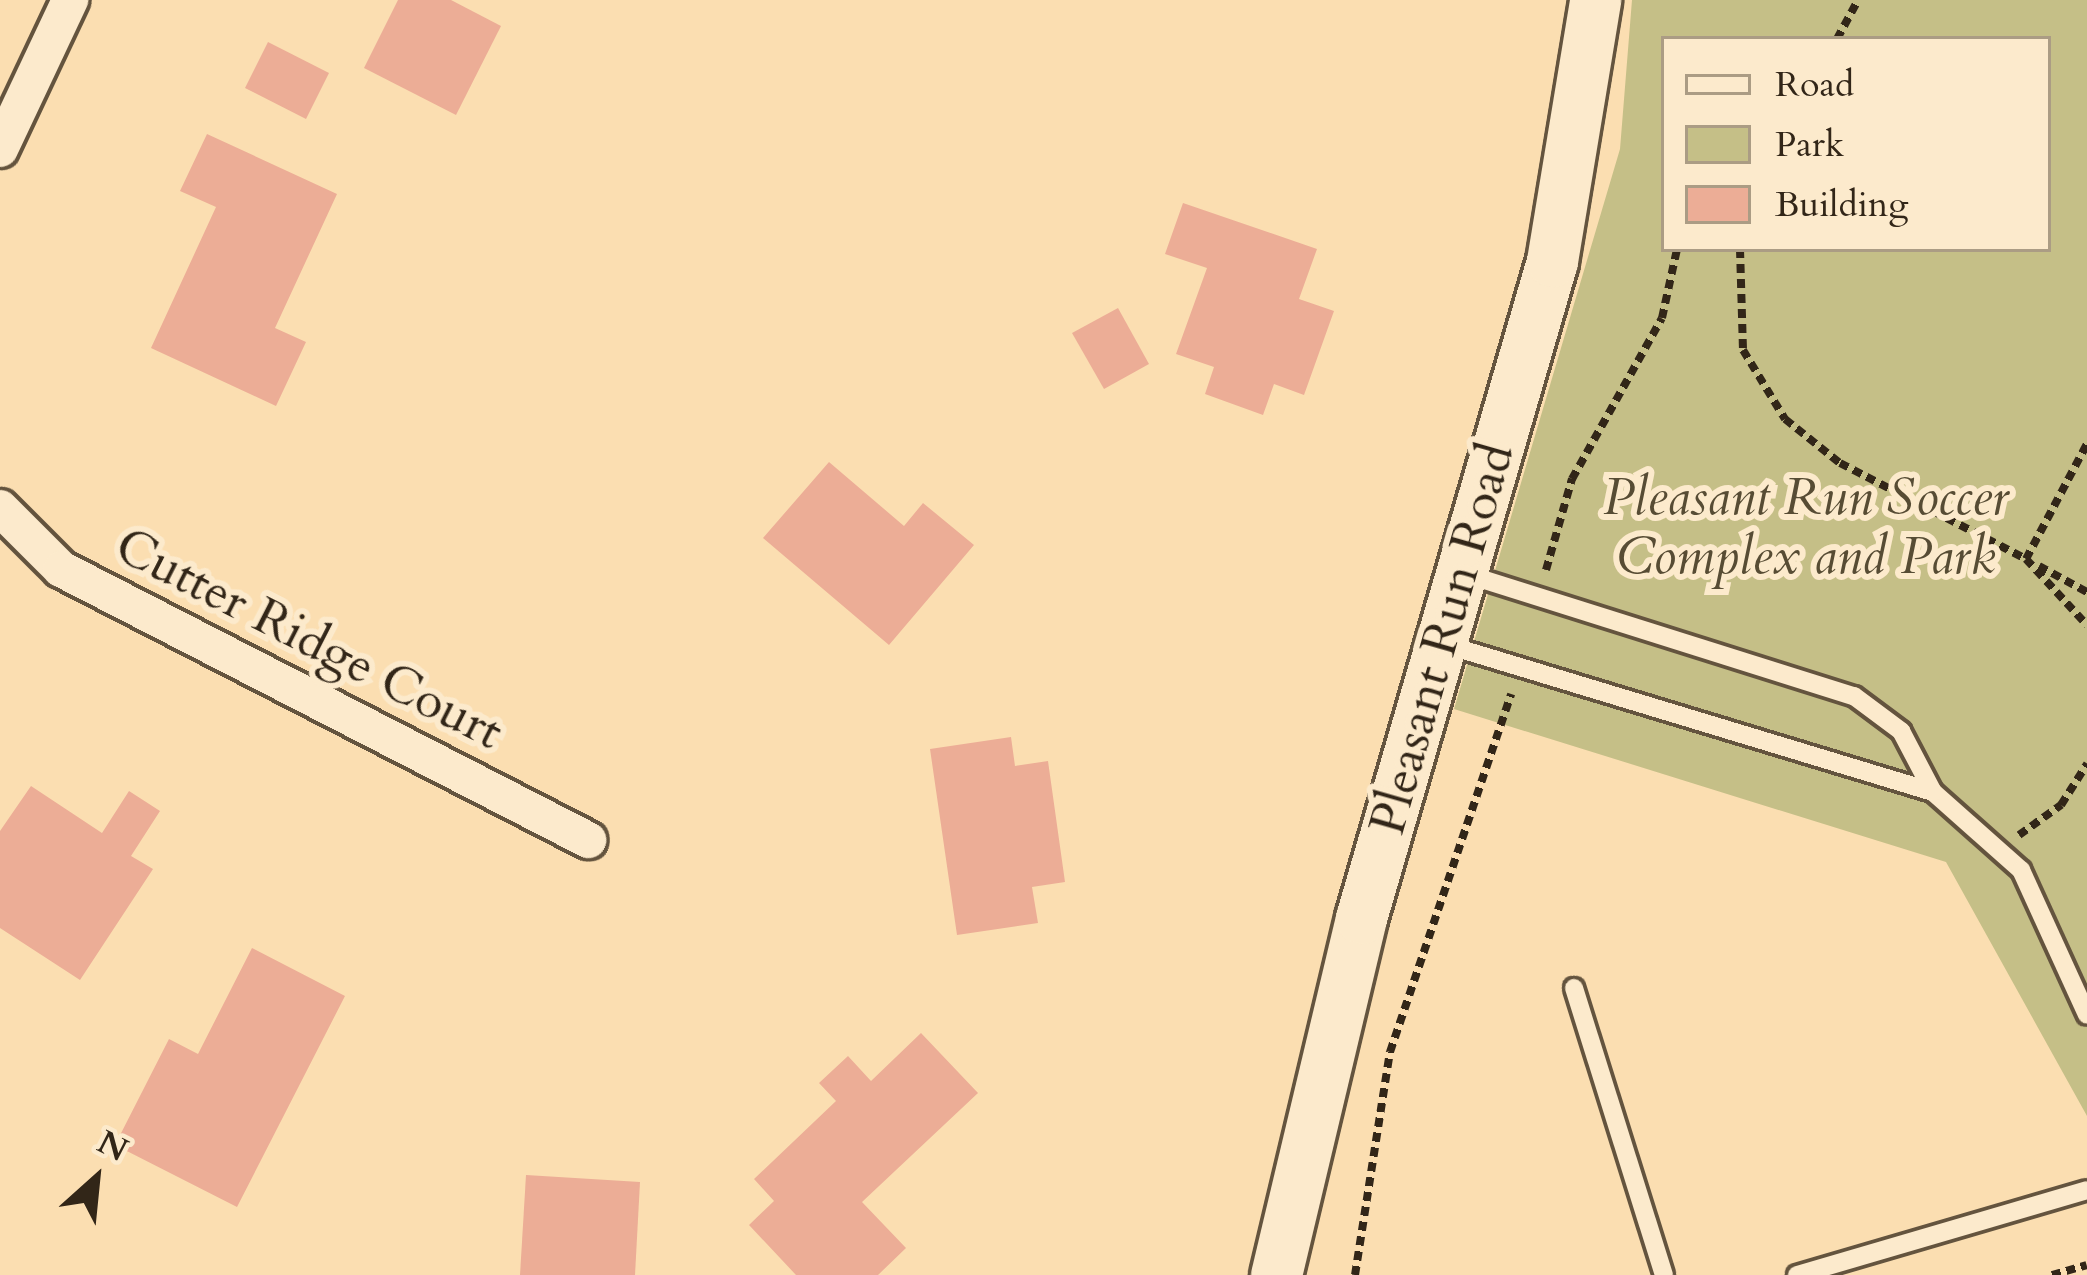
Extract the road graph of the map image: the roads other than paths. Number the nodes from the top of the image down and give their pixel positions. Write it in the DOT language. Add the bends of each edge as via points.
graph roads {
  1 [pos="70,0"];
  2 [pos="1595,0"];
  3 [pos="0,149"];
  4 [pos="0,508"];
  5 [pos="1462,572"];
  6 [pos="1441,644"];
  7 [pos="1933,792"];
  8 [pos="588,839"];
  9 [pos="1574,988"];
  10 [pos="2087,1016"];
  11 [pos="2087,1190"];
  12 [pos="1276,1275"];
  13 [pos="1664,1275"];
  14 [pos="1797,1275"];
  1 -- 3 [label="street"];
  2 -- 5 [label="main road, Pleasant Run Road" via="1552,261"];
  4 -- 8 [label="street, Cutter Ridge Court" via="61,569"];
  5 -- 6 [label="main road, Pleasant Run Road"];
  5 -- 7 [label="lane" via="1855,696 1900,731"];
  6 -- 7 [label="lane"];
  6 -- 12 [label="main road, Pleasant Run Road" via="1293,1177"];
  7 -- 10 [label="lane" via="2021,870"];
  9 -- 13 [label="lane"];
  11 -- 14 [label="lane"];
}
